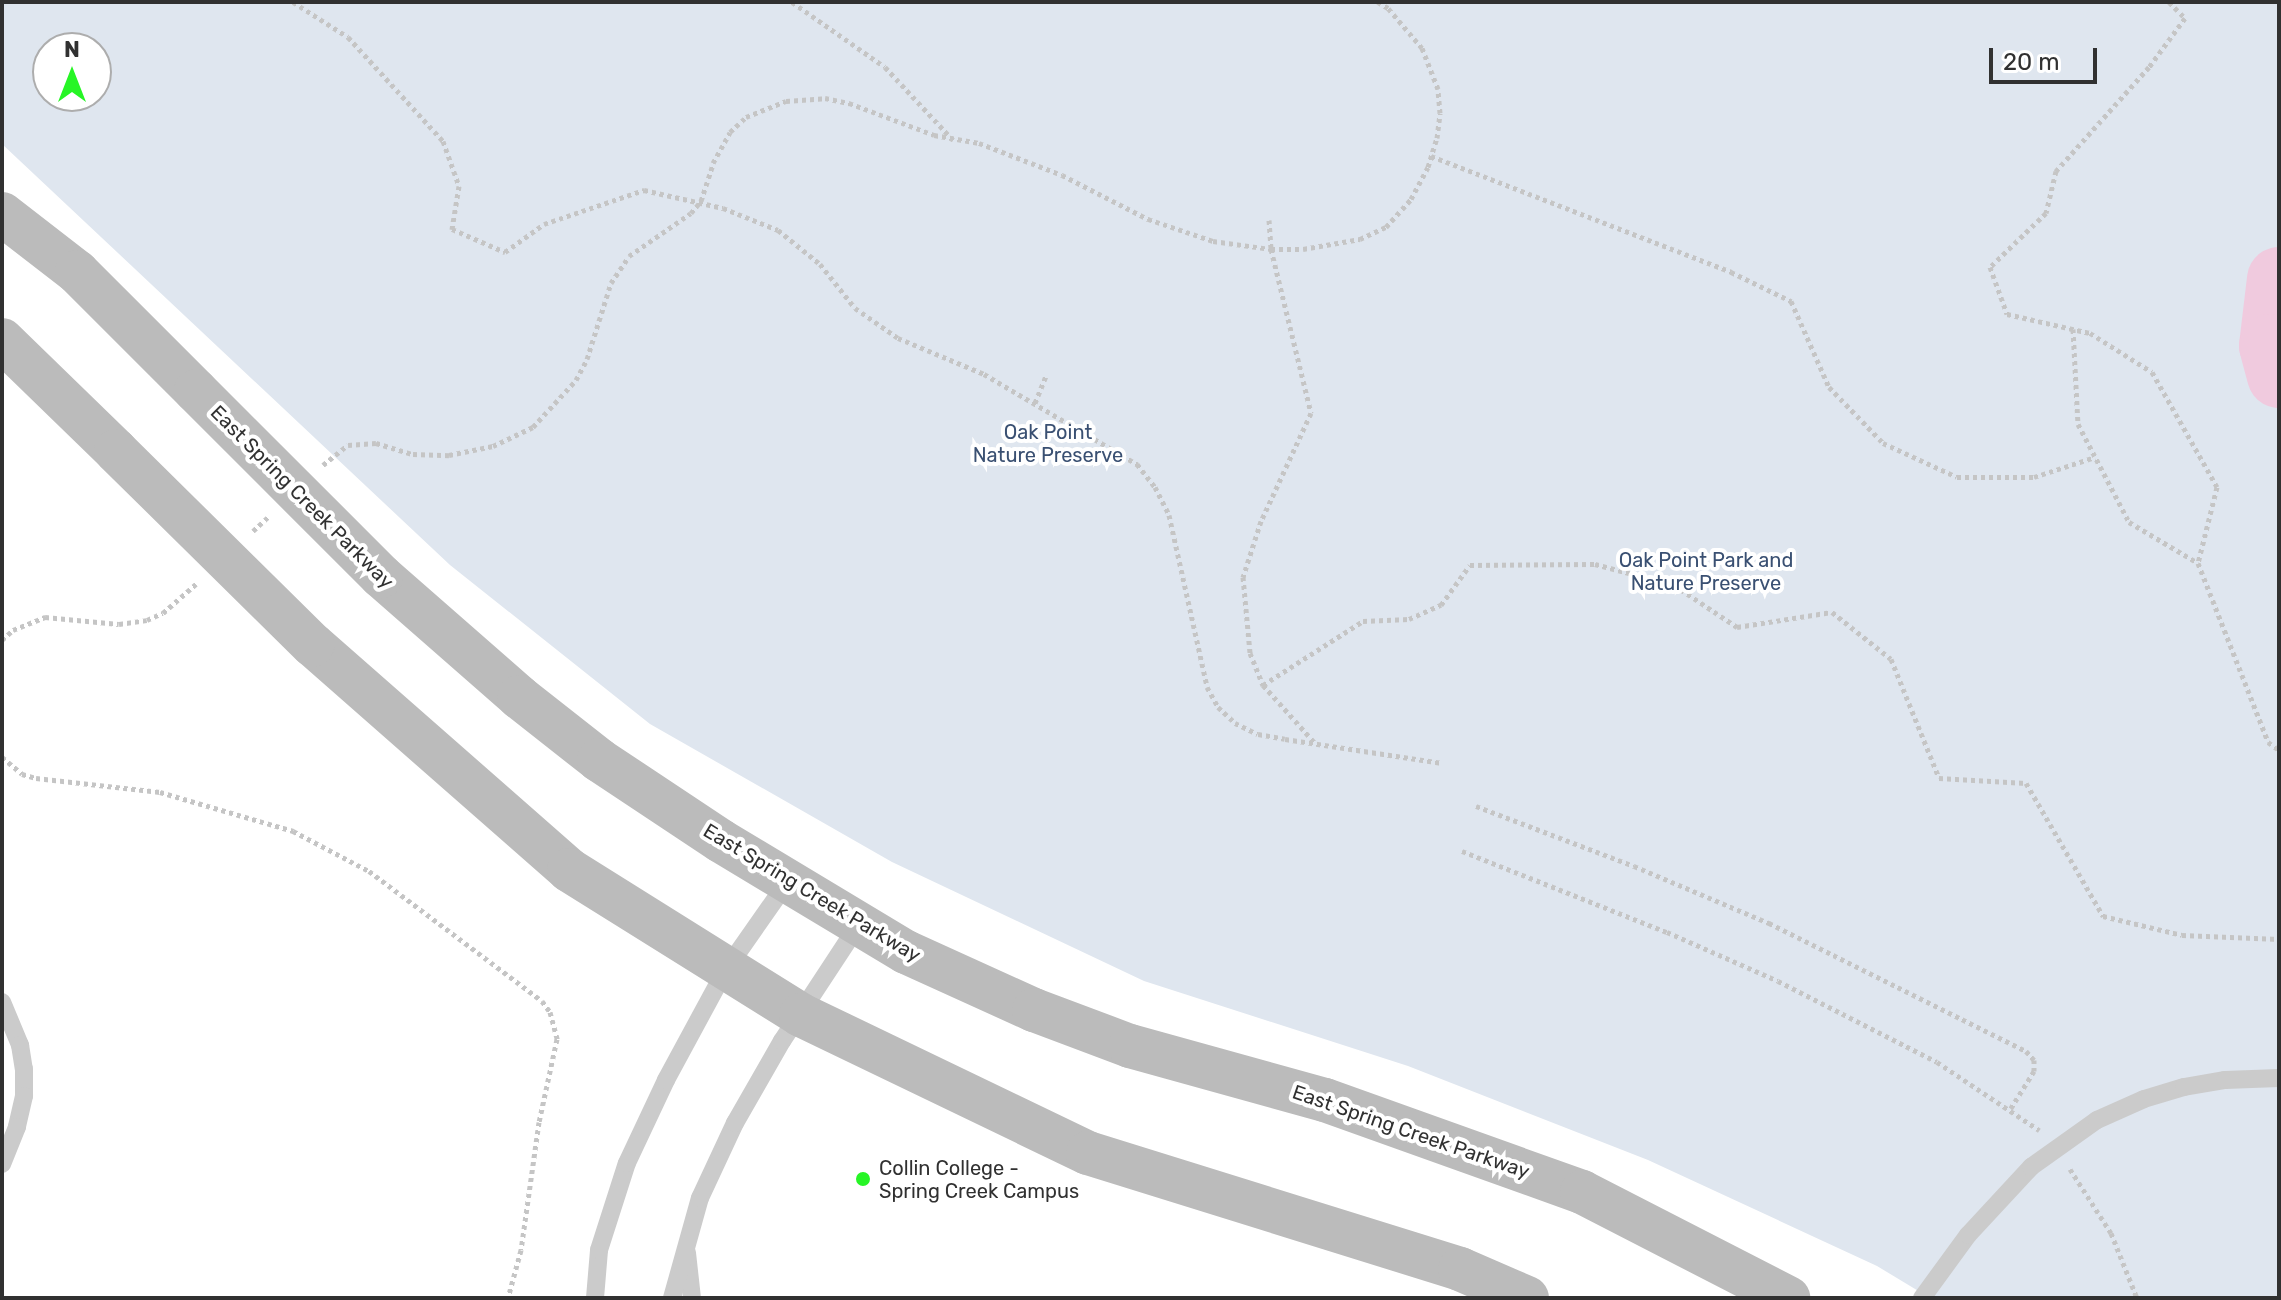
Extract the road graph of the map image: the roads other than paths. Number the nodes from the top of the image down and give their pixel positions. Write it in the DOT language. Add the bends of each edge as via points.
graph roads {
  1 [pos="2,214"];
  2 [pos="2,340"];
  3 [pos="789,880"];
  4 [pos="860,923"];
  5 [pos="725,971"];
  6 [pos="2,1002"];
  7 [pos="801,1015"];
  8 [pos="2279,1078"];
  9 [pos="2,1164"];
  10 [pos="686,1247"];
  11 [pos="595,1298"];
  12 [pos="672,1298"];
  13 [pos="692,1298"];
  14 [pos="1527,1298"];
  15 [pos="1788,1298"];
  16 [pos="1922,1298"];
  1 -- 3 [label="main road, East Spring Creek Parkway, bridge" via="77,272 381,576 508,688 599,760"];
  2 -- 5 [label="main road, bridge" via="313,645 569,870"];
  3 -- 4 [label="main road, East Spring Creek Parkway"];
  3 -- 5 [label="lane"];
  4 -- 7 [label="lane"];
  4 -- 15 [label="main road, East Spring Creek Parkway" via="906,952 1047,1016 1130,1046 1325,1100 1582,1192"];
  5 -- 7 [label="main road"];
  5 -- 11 [label="lane" via="627,1163 599,1250"];
  6 -- 9 [label="lane" via="24,1069 17,1127"];
  7 -- 10 [label="lane" via="735,1123 700,1198"];
  7 -- 14 [label="main road" via="1088,1153 1460,1269"];
  8 -- 16 [label="lane" via="2225,1080 2144,1099 2097,1120 2054,1148 1968,1235"];
  10 -- 12 [label="lane"];
  10 -- 13 [label="lane"];
}
